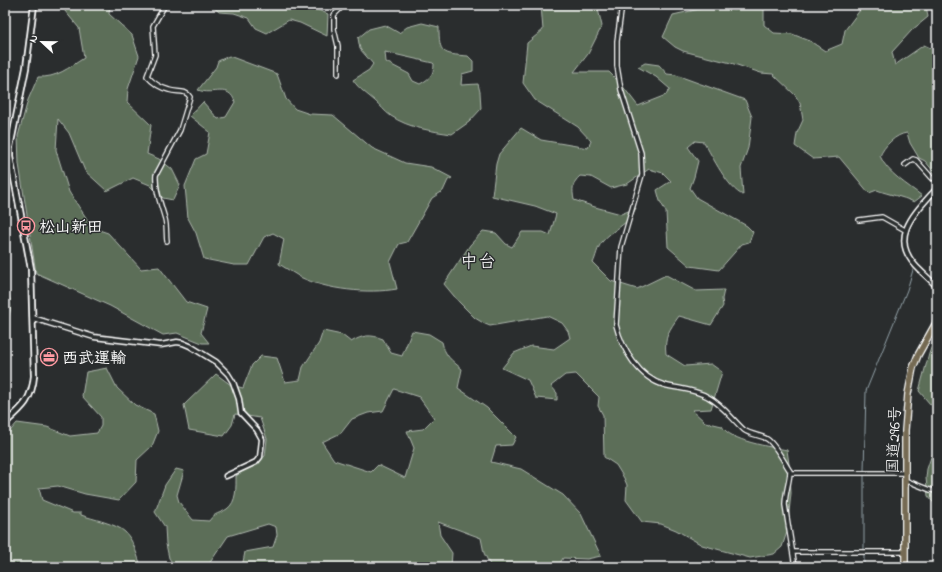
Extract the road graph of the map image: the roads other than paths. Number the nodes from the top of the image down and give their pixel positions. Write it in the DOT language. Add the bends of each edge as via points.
graph roads {
  1 [pos="34,5"];
  2 [pos="165,5"];
  3 [pos="344,5"];
  4 [pos="622,5"];
  5 [pos="338,74"];
  6 [pos="905,165"];
  7 [pos="937,180"];
  8 [pos="937,188"];
  9 [pos="860,220"];
  10 [pos="905,230"];
  11 [pos="167,241"];
  12 [pos="937,287"];
  13 [pos="33,318"];
  14 [pos="937,321"];
  15 [pos="5,423"];
  16 [pos="790,473"];
  17 [pos="905,473"];
  18 [pos="226,476"];
  19 [pos="905,480"];
  20 [pos="937,492"];
  21 [pos="793,552"];
  22 [pos="905,552"];
  23 [pos="795,567"];
  24 [pos="905,567"];
  1 -- 13 [label="main road" via="26,68 10,147 31,269"];
  2 -- 11 [label="street" via="153,26 155,55 147,76 170,91 184,92 190,97 180,130 156,175"];
  3 -- 5 [label="street" via="334,15"];
  4 -- 16 [label="street" via="617,66 621,90 641,153 642,175 621,247 617,332 631,358 649,379 708,396 746,431 769,440"];
  6 -- 7 [label="street" via="913,159 916,160"];
  8 -- 10 [label="street" via="912,216"];
  9 -- 10 [label="street" via="882,217"];
  10 -- 12 [label="street" via="904,241 910,258"];
  13 -- 15 [label="main road" via="34,376 31,392 29,398"];
  13 -- 18 [label="street" via="94,337 161,345 183,343 216,362 233,382 241,413 262,439 260,457 256,462"];
  14 -- 17 [label="highway, 国道296号" via="921,349 910,380 905,424"];
  16 -- 17 [label="street"];
  16 -- 21 [label="street" via="785,505"];
  17 -- 19 [label="highway, 国道296号"];
  19 -- 20 [label="street"];
  19 -- 22 [label="highway, 国道296号"];
  21 -- 22 [label="street"];
  21 -- 23 [label="street"];
  22 -- 24 [label="highway, 国道296号"];
}
